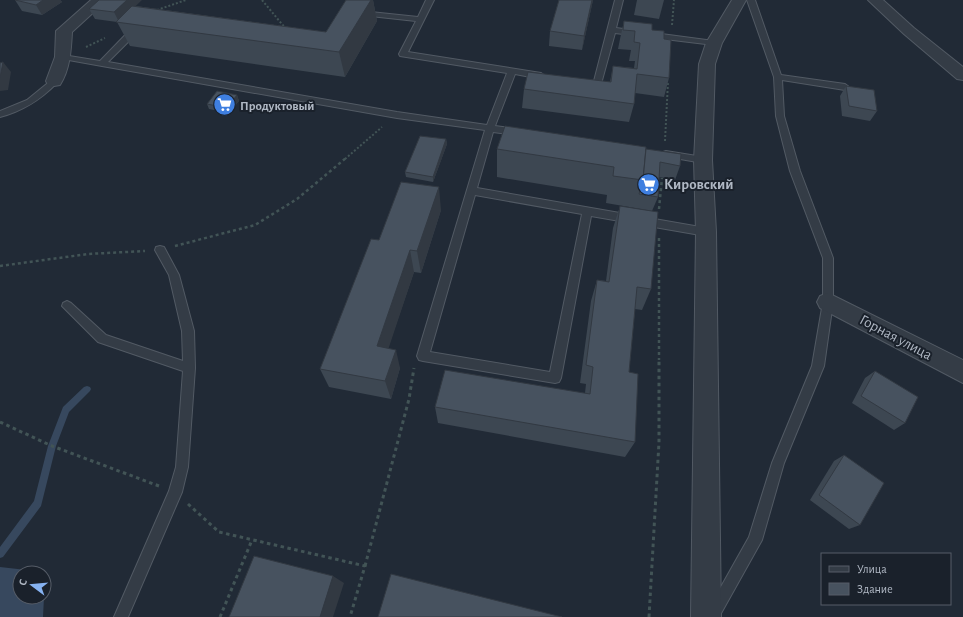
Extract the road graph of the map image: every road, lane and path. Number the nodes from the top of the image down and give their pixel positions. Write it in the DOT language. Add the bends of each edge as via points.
graph roads {
  1 [pos="100,0"];
  2 [pos="262,0"];
  3 [pos="430,0"];
  4 [pos="619,0"];
  5 [pos="740,0"];
  6 [pos="751,0"];
  7 [pos="875,0"];
  8 [pos="351,12"];
  9 [pos="420,20"];
  10 [pos="143,21"];
  11 [pos="287,30"];
  12 [pos="612,30"];
  13 [pos="714,42"];
  14 [pos="63,57"];
  15 [pos="102,64"];
  16 [pos="512,71"];
  17 [pos="963,75"];
  18 [pos="550,77"];
  19 [pos="778,77"];
  20 [pos="574,80"];
  21 [pos="54,81"];
  22 [pos="845,87"];
  23 [pos="667,92"];
  24 [pos="0,114"];
  25 [pos="667,114"];
  26 [pos="397,115"];
  27 [pos="490,128"];
  28 [pos="530,134"];
  29 [pos="656,153"];
  30 [pos="703,160"];
  31 [pos="662,178"];
  32 [pos="471,191"];
  33 [pos="660,203"];
  34 [pos="587,211"];
  35 [pos="659,223"];
  36 [pos="706,232"];
  37 [pos="160,250"];
  38 [pos="0,266"];
  39 [pos="828,302"];
  40 [pos="67,306"];
  41 [pos="189,368"];
  42 [pos="414,368"];
  43 [pos="963,372"];
  44 [pos="0,422"];
  45 [pos="175,492"];
  46 [pos="252,540"];
  47 [pos="364,566"];
  48 [pos="121,617"];
  49 [pos="220,617"];
  50 [pos="350,617"];
  51 [pos="649,617"];
  52 [pos="706,617"];
  53 [pos="711,617"];
  1 -- 14 [label="street" via="64,31"];
  2 -- 11 [label="path"];
  3 -- 9 [label="lane"];
  4 -- 12 [label="lane"];
  5 -- 13 [label="street"];
  6 -- 19 [label="lane"];
  7 -- 17 [label="street"];
  8 -- 9 [label="lane"];
  9 -- 16 [label="lane" via="403,54"];
  10 -- 15 [label="lane"];
  12 -- 13 [label="lane"];
  12 -- 20 [label="lane" via="597,84"];
  13 -- 30 [label="street" via="707,64"];
  14 -- 15 [label="lane"];
  14 -- 21 [label="street"];
  15 -- 26 [label="lane"];
  16 -- 18 [label="lane"];
  16 -- 27 [label="lane"];
  19 -- 22 [label="lane"];
  19 -- 39 [label="lane" via="780,116 795,171 828,258"];
  21 -- 24 [label="lane" via="42,94 21,108"];
  23 -- 25 [label="path"];
  26 -- 27 [label="lane"];
  26 -- 37 [label="path" via="298,199 255,225"];
  27 -- 28 [label="lane"];
  27 -- 32 [label="lane"];
  29 -- 30 [label="lane"];
  30 -- 36 [label="street"];
  31 -- 33 [label="path"];
  32 -- 34 [label="lane"];
  32 -- 34 [label="lane" via="423,356 555,378"];
  34 -- 35 [label="lane"];
  35 -- 36 [label="lane"];
  35 -- 51 [label="path" via="659,442"];
  36 -- 52 [label="street"];
  37 -- 38 [label="path" via="88,254"];
  37 -- 41 [label="lane" via="174,275 188,331"];
  39 -- 43 [label="street, Горная улица"];
  39 -- 53 [label="lane" via="818,366 778,463 755,540"];
  40 -- 41 [label="lane" via="102,339"];
  41 -- 45 [label="lane" via="182,467"];
  42 -- 47 [label="path" via="410,399"];
  44 -- 45 [label="path" via="52,446"];
  45 -- 46 [label="path" via="219,532"];
  45 -- 48 [label="lane"];
  46 -- 47 [label="path"];
  46 -- 49 [label="path"];
  47 -- 50 [label="path"];
}
